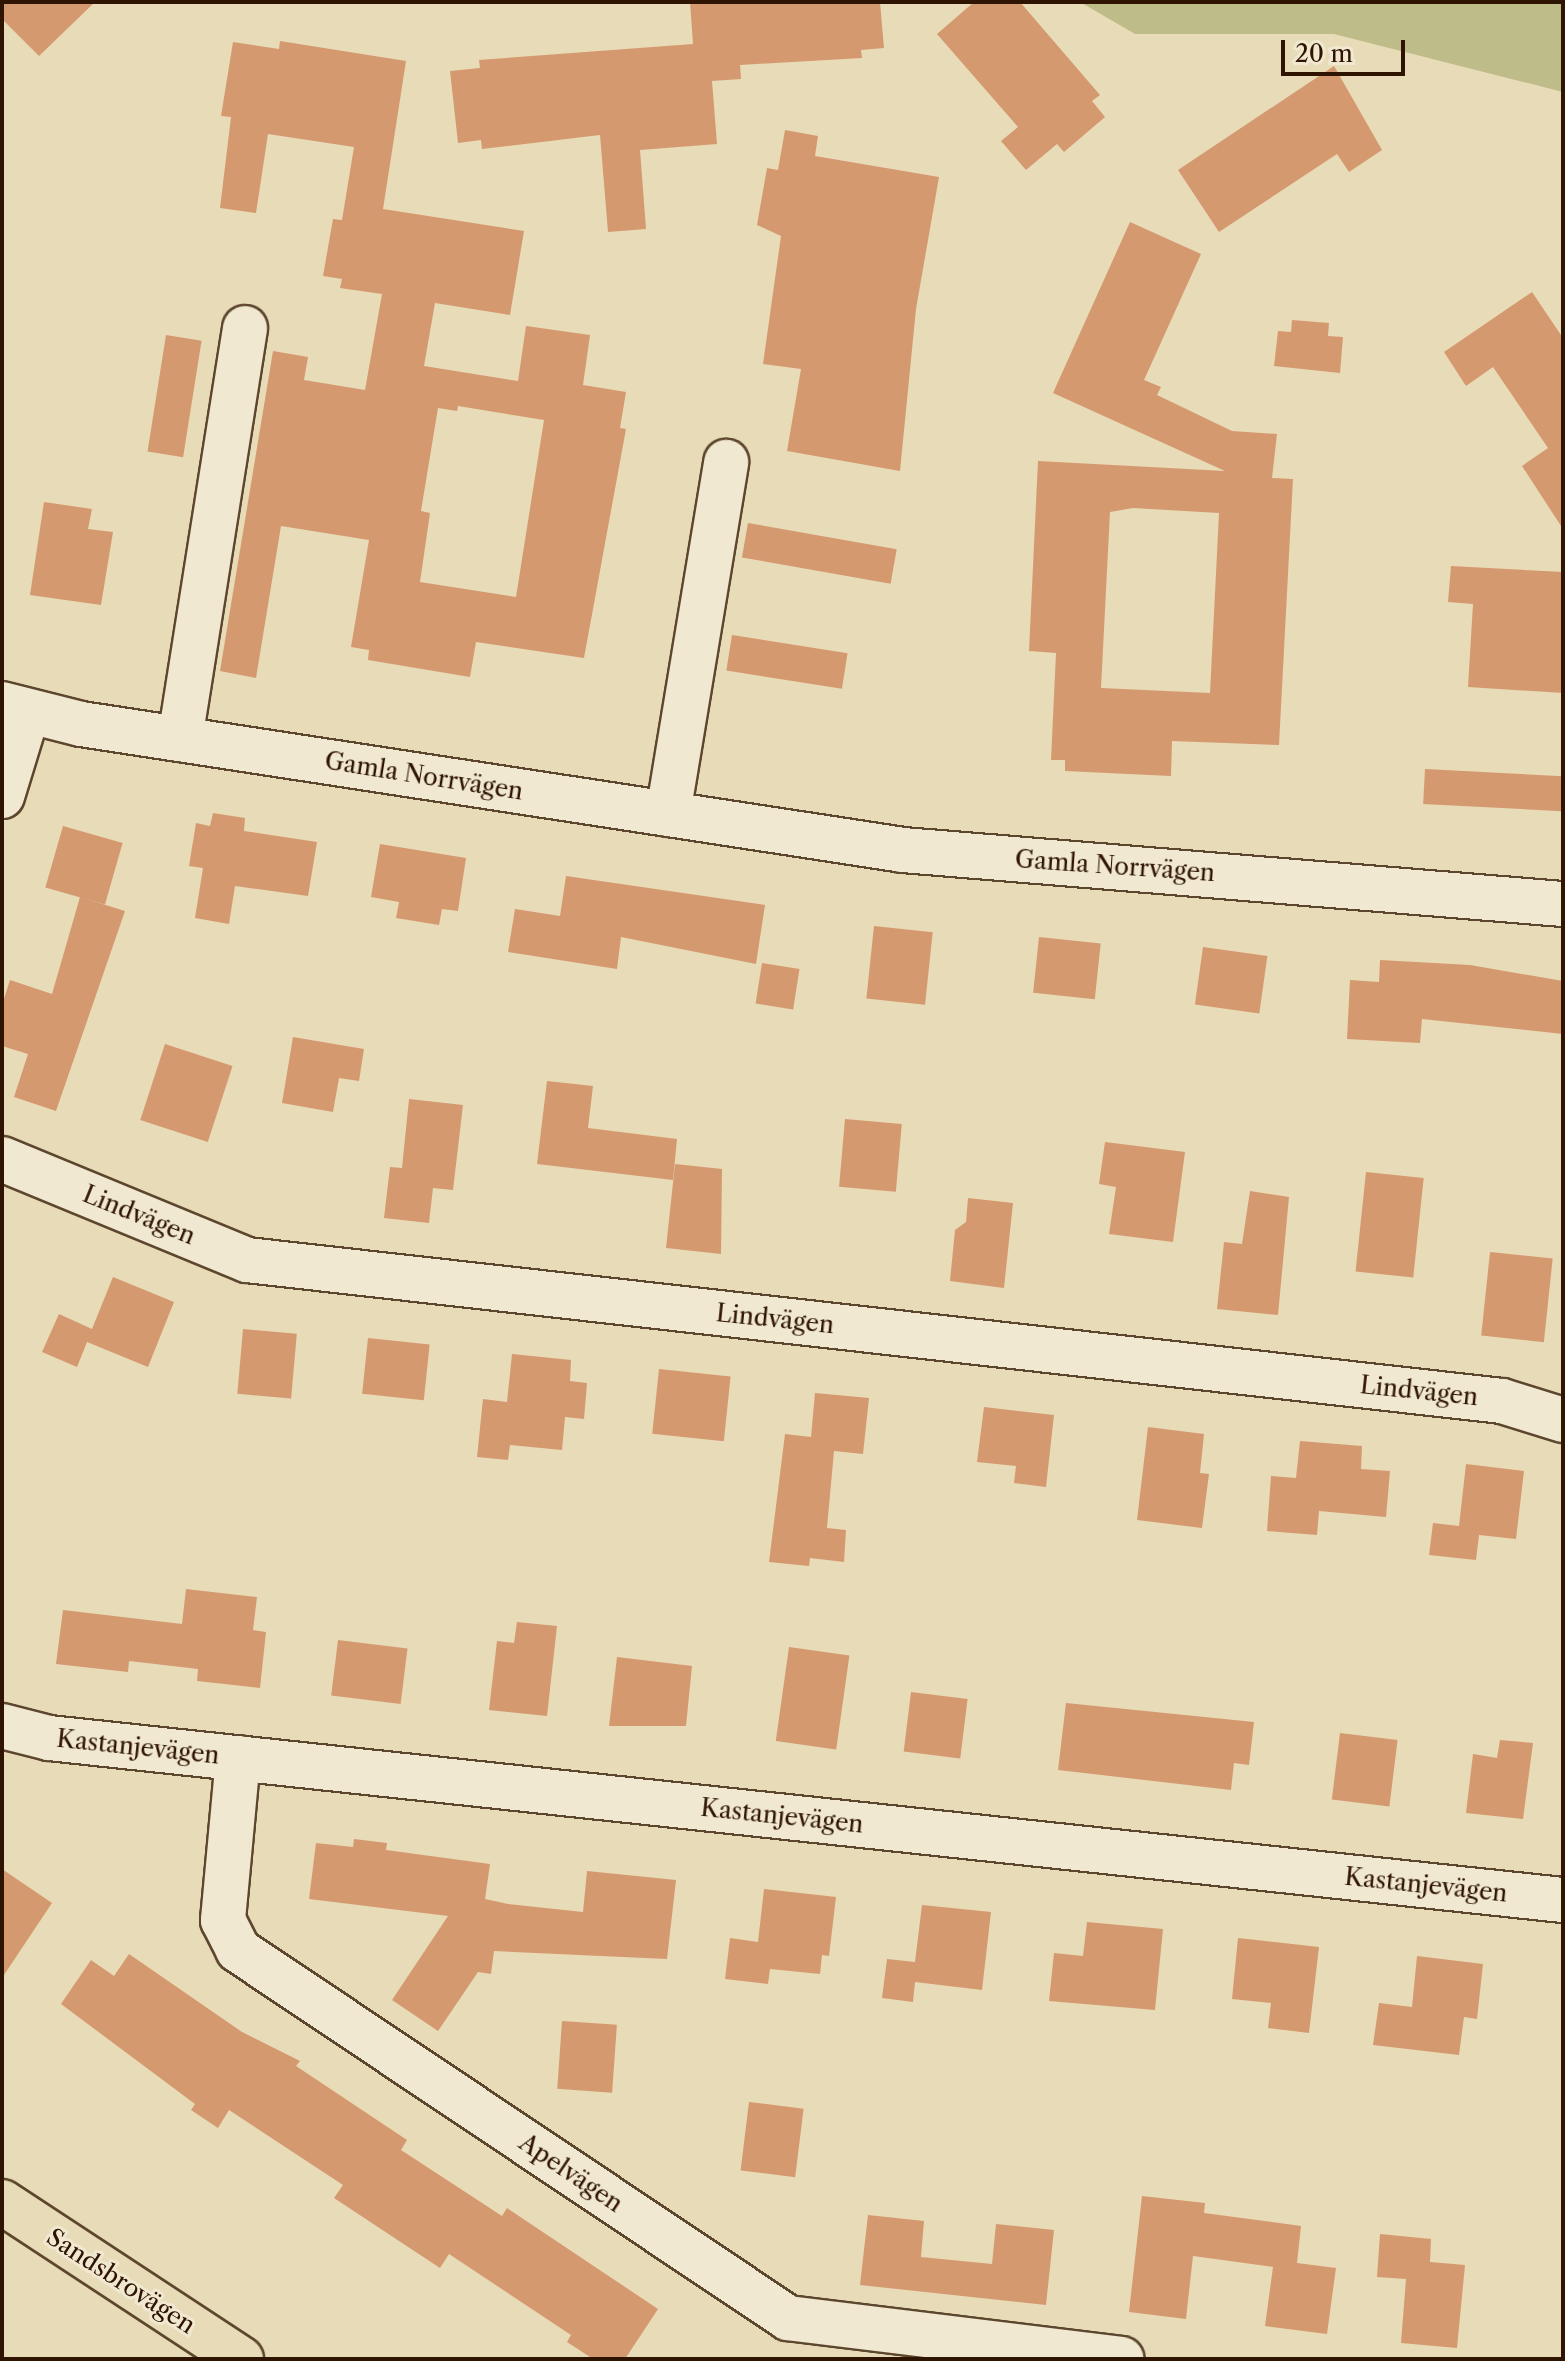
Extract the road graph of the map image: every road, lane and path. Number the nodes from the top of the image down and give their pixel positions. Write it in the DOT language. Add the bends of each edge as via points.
graph roads {
  1 [pos="245,328"];
  2 [pos="726,462"];
  3 [pos="14,709"];
  4 [pos="180,739"];
  5 [pos="2,796"];
  6 [pos="668,814"];
  7 [pos="1563,904"];
  8 [pos="2,1159"];
  9 [pos="1563,1420"];
  10 [pos="2,1726"];
  11 [pos="238,1758"];
  12 [pos="1563,1900"];
  13 [pos="2,2202"];
  14 [pos="241,2359"];
  15 [pos="1121,2359"];
  1 -- 4 [label="street"];
  2 -- 6 [label="street"];
  3 -- 4 [label="street, Gamla Norrvägen"];
  3 -- 5 [label="street"];
  4 -- 6 [label="street, Gamla Norrvägen"];
  6 -- 7 [label="street, Gamla Norrvägen" via="903,850"];
  8 -- 9 [label="street, Lindvägen" via="247,1260 1502,1401"];
  10 -- 11 [label="street, Kastanjevägen" via="49,1738"];
  11 -- 12 [label="street, Kastanjevägen"];
  11 -- 15 [label="street, Apelvägen" via="223,1920 238,1950 788,2318"];
  13 -- 14 [label="main road, Sandsbrovägen"];
}
